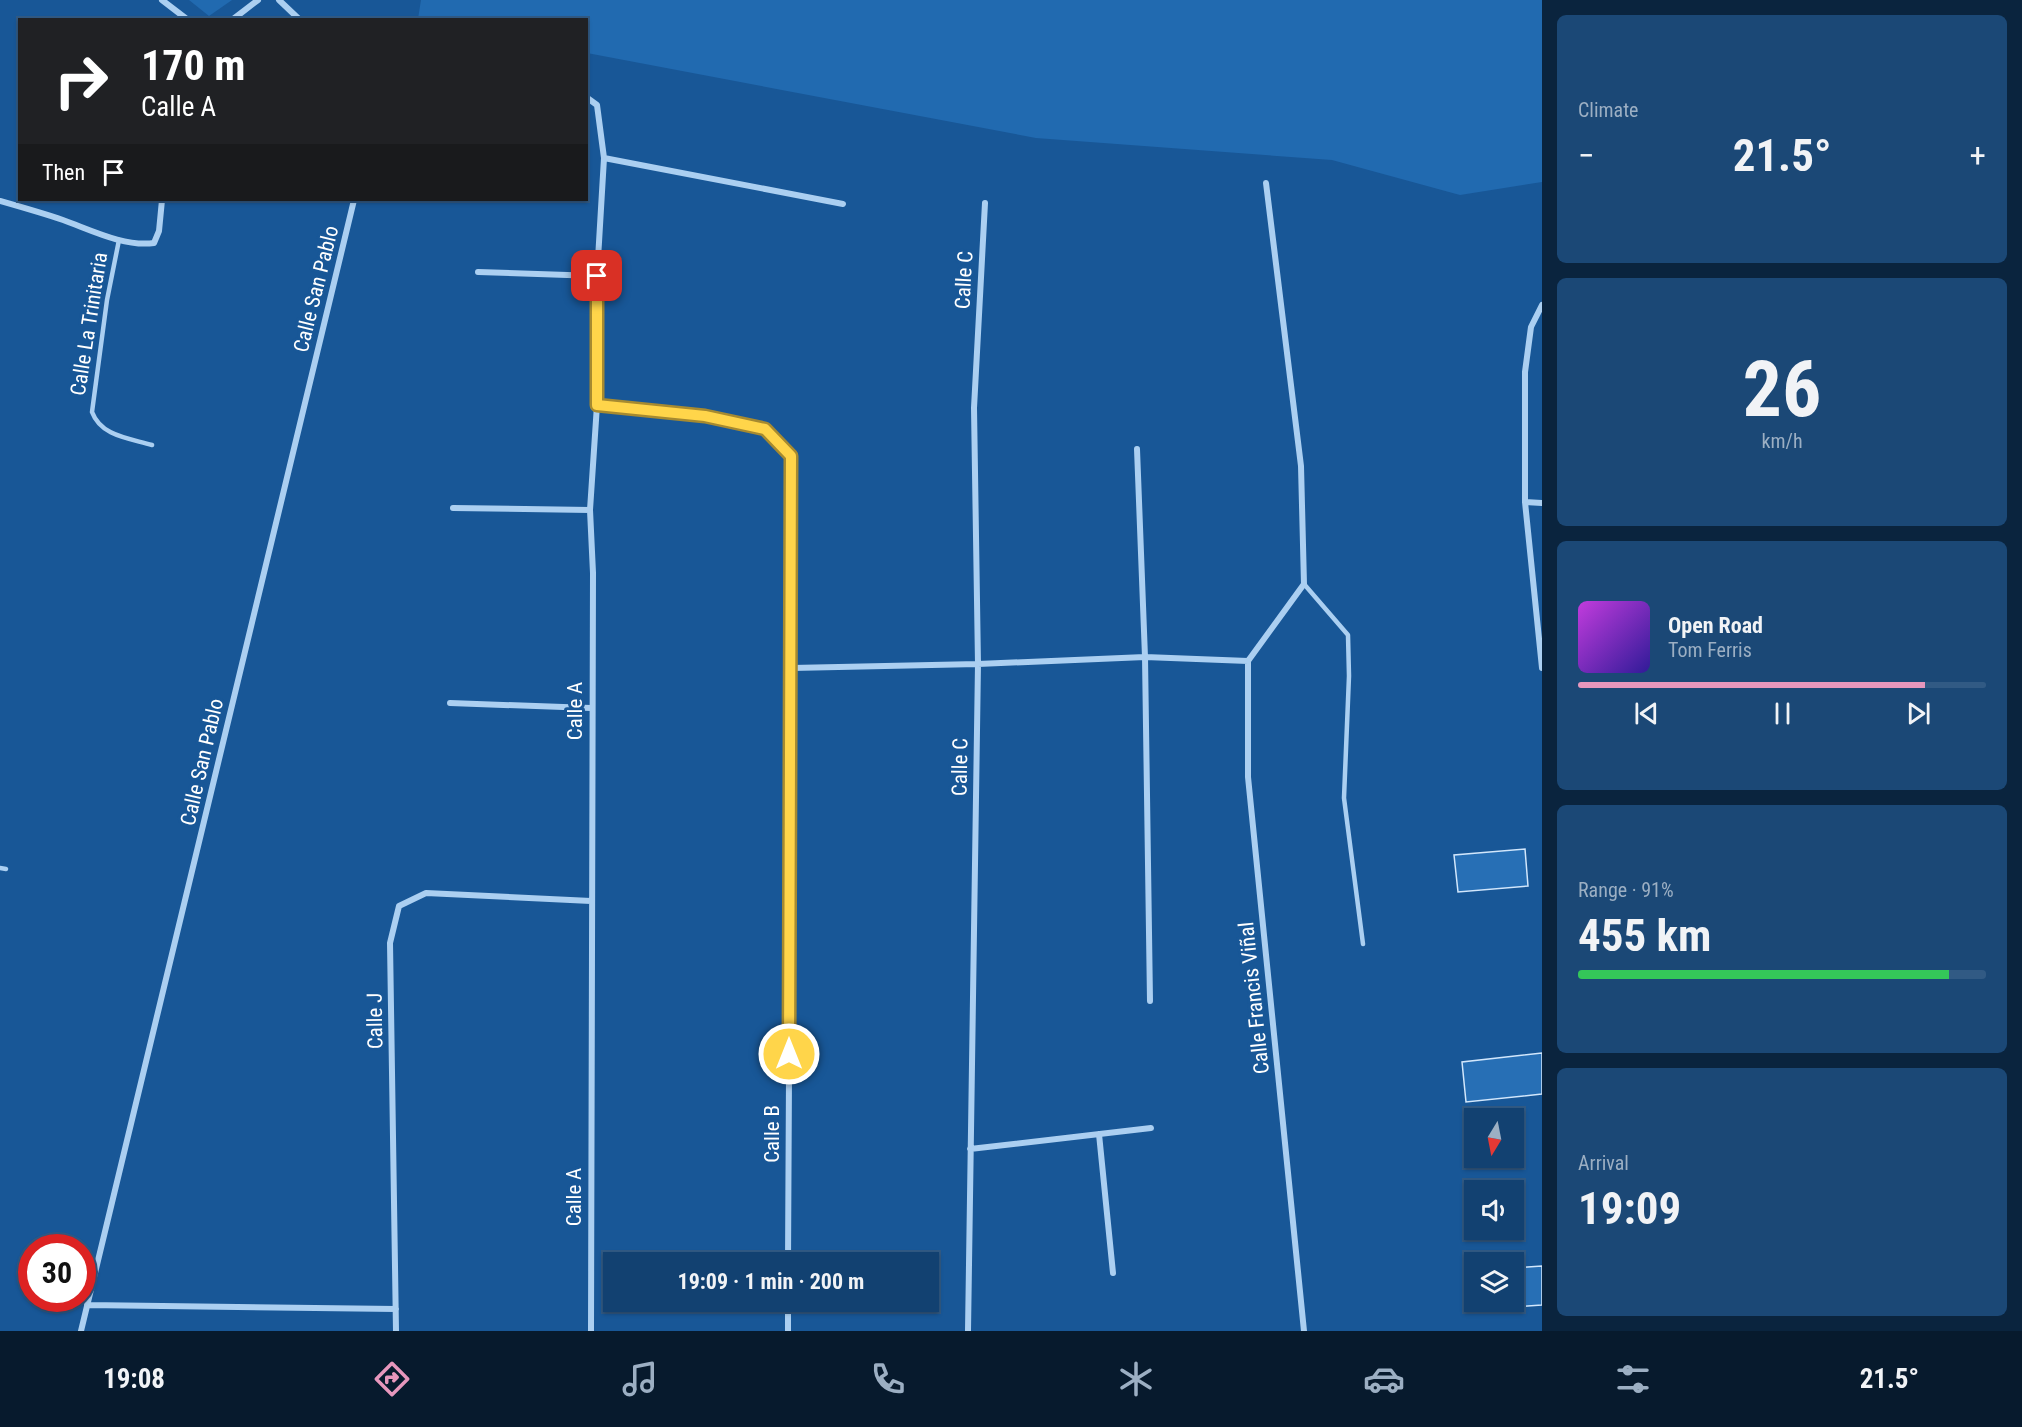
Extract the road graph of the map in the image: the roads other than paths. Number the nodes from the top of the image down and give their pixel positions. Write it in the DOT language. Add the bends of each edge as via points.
graph roads {
  1 [pos="162,0"];
  2 [pos="258,0"];
  3 [pos="279,0"];
  4 [pos="185,18"];
  5 [pos="235,18"];
  6 [pos="298,18"];
  7 [pos="588,98"];
  8 [pos="604,158"];
  9 [pos="1266,183"];
  10 [pos="0,201"];
  11 [pos="162,201"];
  12 [pos="354,201"];
  13 [pos="985,203"];
  14 [pos="843,204"];
  15 [pos="119,240"];
  16 [pos="478,272"];
  17 [pos="597,276"];
  18 [pos="1542,305"];
  19 [pos="597,405"];
  20 [pos="152,445"];
  21 [pos="1137,449"];
  22 [pos="1525,502"];
  23 [pos="1542,503"];
  24 [pos="453,508"];
  25 [pos="590,510"];
  26 [pos="1304,584"];
  27 [pos="1145,657"];
  28 [pos="1248,661"];
  29 [pos="978,664"];
  30 [pos="792,668"];
  31 [pos="1542,668"];
  32 [pos="450,703"];
  33 [pos="591,708"];
  34 [pos="0,868"];
  35 [pos="6,869"];
  36 [pos="591,901"];
  37 [pos="1363,944"];
  38 [pos="1150,1001"];
  39 [pos="1151,1128"];
  40 [pos="1099,1134"];
  41 [pos="970,1149"];
  42 [pos="788,1252"];
  43 [pos="96,1268"];
  44 [pos="1113,1273"];
  45 [pos="96,1305"];
  46 [pos="396,1309"];
  47 [pos="85,1312"];
  48 [pos="788,1312"];
  49 [pos="81,1331"];
  50 [pos="396,1331"];
  51 [pos="591,1331"];
  52 [pos="788,1331"];
  53 [pos="968,1331"];
  54 [pos="1304,1331"];
  1 -- 4 [label="street"];
  2 -- 5 [label="street"];
  3 -- 6 [label="street"];
  7 -- 8 [label="street, Calle A" via="597,105"];
  8 -- 14 [label="street"];
  8 -- 17 [label="street, Calle A"];
  9 -- 26 [label="street" via="1301,466"];
  10 -- 15 [label="street"];
  11 -- 15 [label="street" via="154,243"];
  12 -- 43 [label="street, Calle San Pablo"];
  13 -- 29 [label="street, Calle C" via="974,408"];
  15 -- 20 [label="lane, Calle La Trinitaria" via="92,412 96,423 107,431"];
  16 -- 17 [label="street"];
  17 -- 19 [label="street, Calle A"];
  18 -- 22 [label="street" via="1531,327 1525,372"];
  19 -- 25 [label="street, Calle A"];
  19 -- 30 [label="street, Calle B" via="705,416 765,429 791,456"];
  21 -- 27 [label="street"];
  22 -- 23 [label="street"];
  22 -- 31 [label="street"];
  24 -- 25 [label="street"];
  25 -- 33 [label="street, Calle A"];
  26 -- 28 [label="street"];
  26 -- 37 [label="lane" via="1348,635 1344,798"];
  27 -- 28 [label="street"];
  27 -- 29 [label="street"];
  27 -- 38 [label="street"];
  28 -- 54 [label="street, Calle Francis Viñal" via="1248,777"];
  29 -- 30 [label="street"];
  29 -- 41 [label="street, Calle C"];
  30 -- 42 [label="street, Calle B"];
  32 -- 33 [label="street"];
  33 -- 36 [label="street, Calle A"];
  34 -- 35 [label="lane"];
  36 -- 46 [label="street, Calle J" via="426,893 399,906 390,943"];
  36 -- 51 [label="street, Calle A"];
  39 -- 40 [label="street"];
  40 -- 41 [label="street"];
  40 -- 44 [label="street"];
  41 -- 53 [label="street, Calle C"];
  45 -- 46 [label="street"];
  46 -- 50 [label="street, Calle J"];
  47 -- 49 [label="street, Calle San Pablo"];
  48 -- 52 [label="street"];
}
